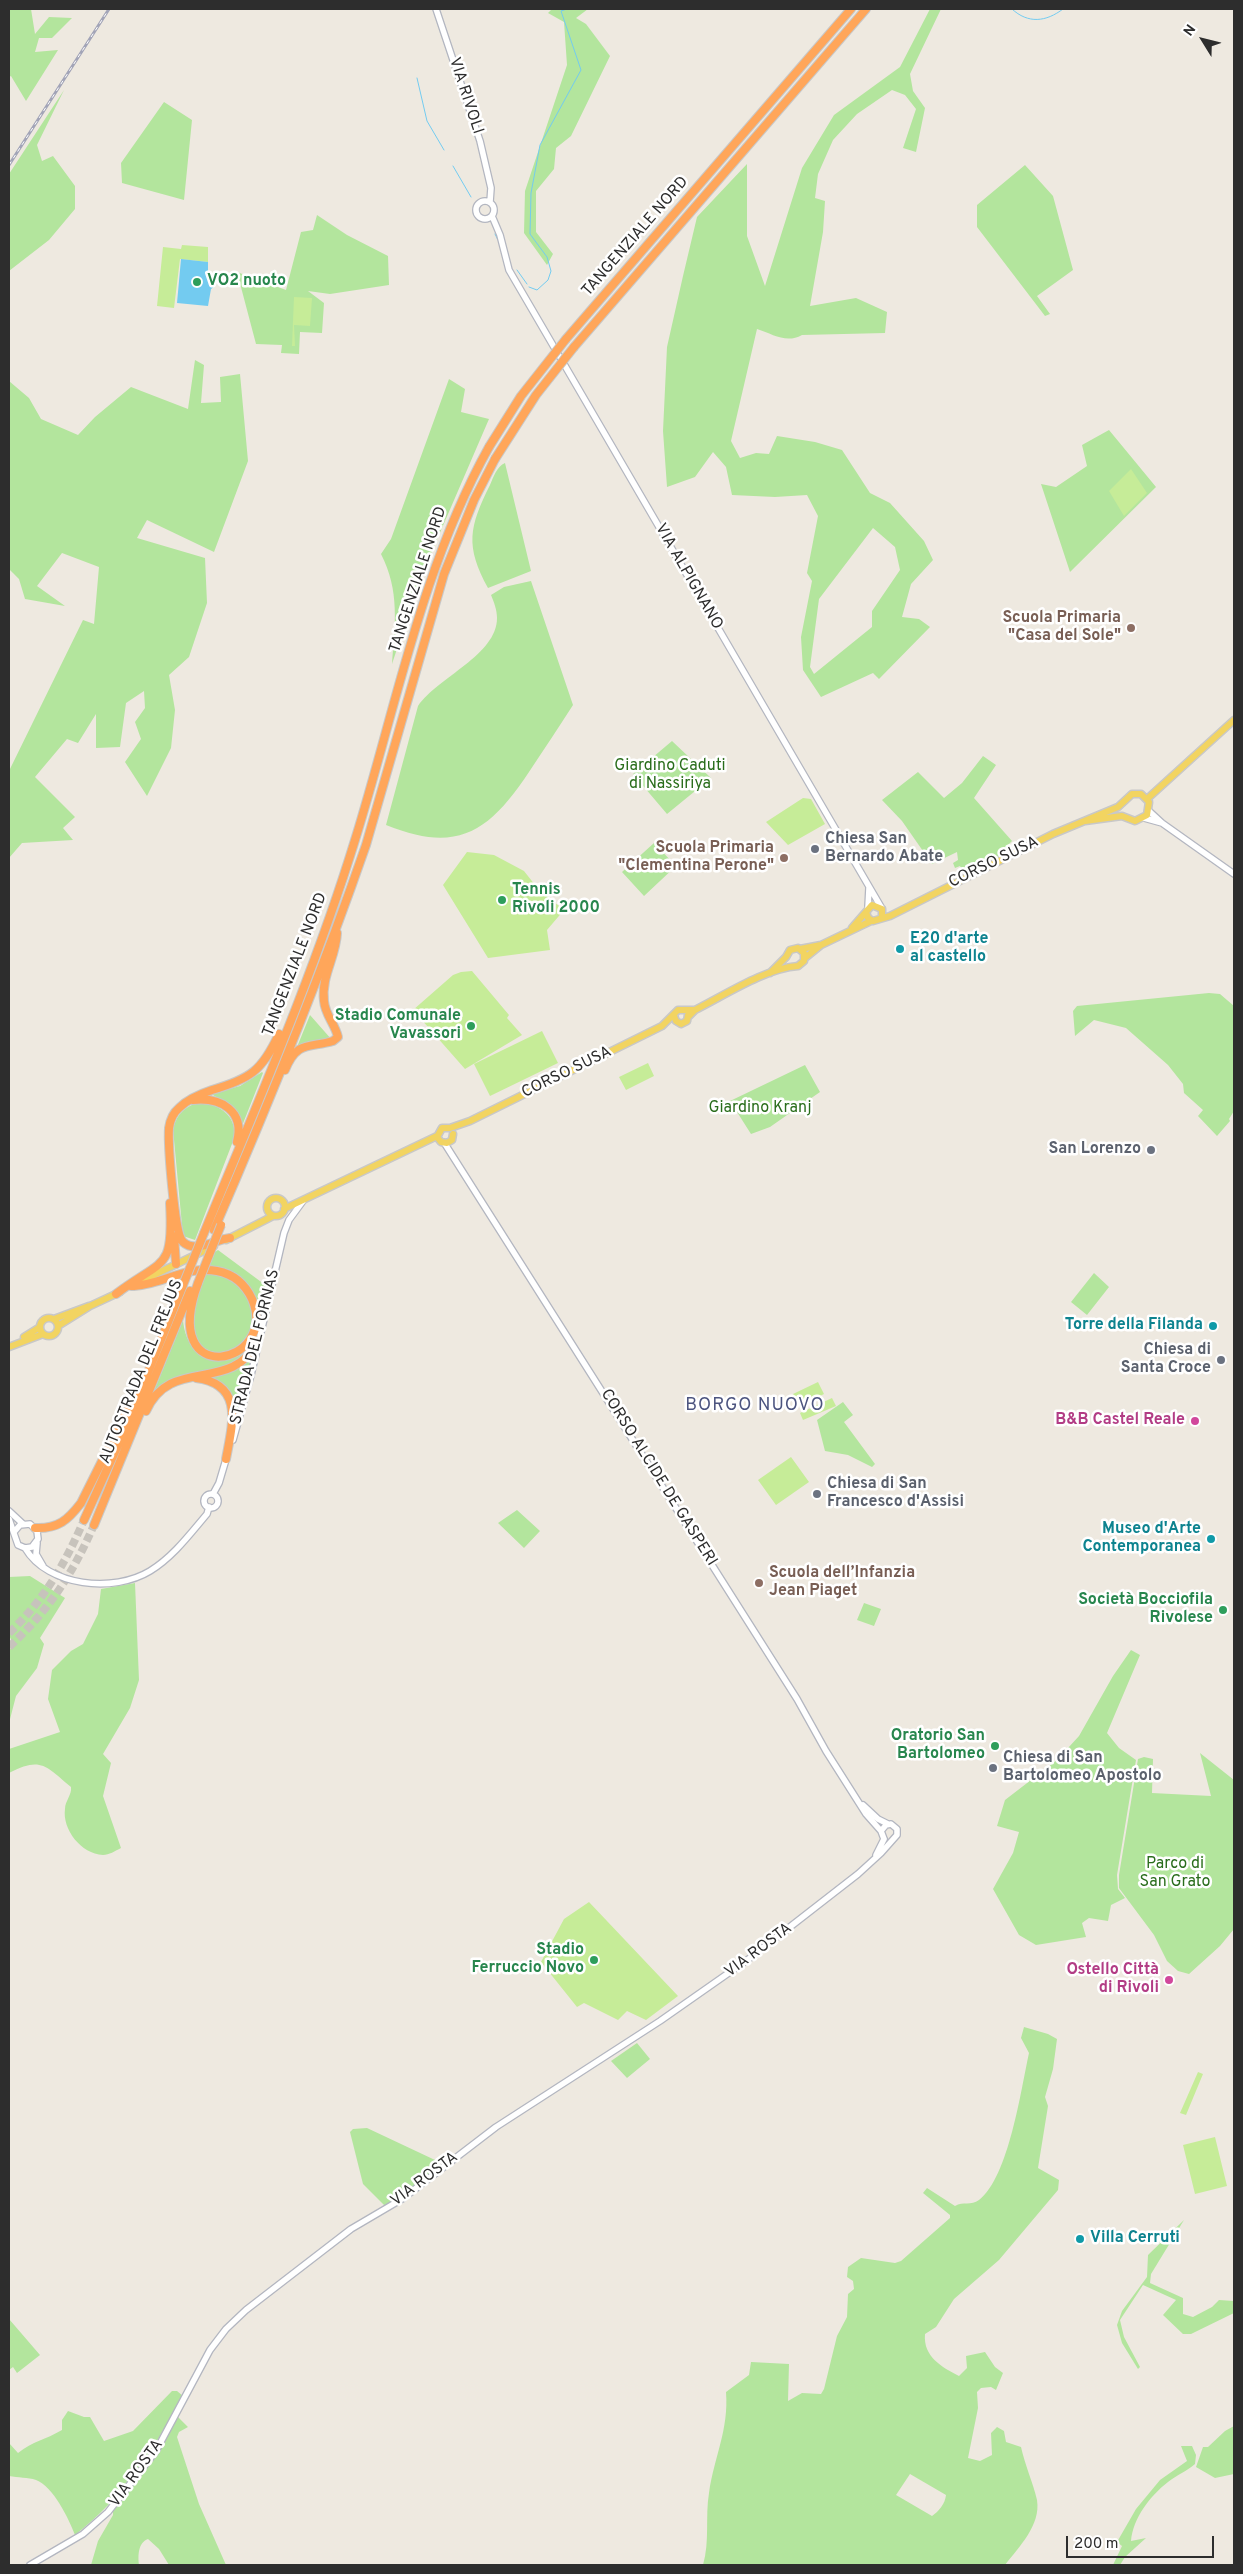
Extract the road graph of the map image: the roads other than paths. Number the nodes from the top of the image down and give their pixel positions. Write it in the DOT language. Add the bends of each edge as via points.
graph roads {
  1 [pos="436,9"];
  2 [pos="851,9"];
  3 [pos="866,9"];
  4 [pos="490,184"];
  5 [pos="481,201"];
  6 [pos="490,202"];
  7 [pos="489,217"];
  8 [pos="509,270"];
  9 [pos="1234,720"];
  10 [pos="1147,799"];
  11 [pos="1123,803"];
  12 [pos="1149,810"];
  13 [pos="1126,816"];
  14 [pos="1144,818"];
  15 [pos="1085,820"];
  16 [pos="1162,823"];
  17 [pos="1234,874"];
  18 [pos="868,883"];
  19 [pos="867,910"];
  20 [pos="882,912"];
  21 [pos="870,921"];
  22 [pos="337,927"];
  23 [pos="850,930"];
  24 [pos="821,945"];
  25 [pos="800,949"];
  26 [pos="786,957"];
  27 [pos="805,958"];
  28 [pos="791,965"];
  29 [pos="770,973"];
  30 [pos="295,1007"];
  31 [pos="687,1014"];
  32 [pos="676,1019"];
  33 [pos="190,1100"];
  34 [pos="257,1128"];
  35 [pos="452,1134"];
  36 [pos="441,1140"];
  37 [pos="453,1153"];
  38 [pos="171,1164"];
  39 [pos="221,1192"];
  40 [pos="303,1201"];
  41 [pos="174,1202"];
  42 [pos="284,1206"];
  43 [pos="267,1210"];
  44 [pos="273,1216"];
  45 [pos="264,1219"];
  46 [pos="218,1227"];
  47 [pos="204,1233"];
  48 [pos="230,1238"];
  49 [pos="176,1264"];
  50 [pos="195,1283"];
  51 [pos="131,1286"];
  52 [pos="116,1294"];
  53 [pos="90,1306"];
  54 [pos="54,1319"];
  55 [pos="58,1326"];
  56 [pos="42,1330"];
  57 [pos="258,1341"];
  58 [pos="11,1345"];
  59 [pos="192,1377"];
  60 [pos="144,1381"];
  61 [pos="226,1458"];
  62 [pos="114,1478"];
  63 [pos="9,1511"];
  64 [pos="9,1519"];
  65 [pos="84,1520"];
  66 [pos="23,1524"];
  67 [pos="94,1525"];
  68 [pos="36,1528"];
  69 [pos="14,1532"];
  70 [pos="37,1542"];
  71 [pos="25,1548"];
  72 [pos="43,1566"];
  73 [pos="862,1804"];
  74 [pos="888,1824"];
  75 [pos="881,1831"];
  76 [pos="884,1839"];
  77 [pos="892,1841"];
  78 [pos="873,1860"];
  79 [pos="30,2565"];
  1 -- 4 [label="street, VIA RIVOLI" via="477,132"];
  2 -- 30 [label="highway, TANGENZIALE NORD, bridge" via="566,339 521,396 489,447 460,501 432,574 355,842"];
  3 -- 22 [label="highway, TANGENZIALE NORD, bridge" via="574,347 536,395 495,459 474,500 444,574 366,845"];
  4 -- 5 [label="street"];
  4 -- 6 [label="street, VIA RIVOLI"];
  5 -- 6 [label="street"];
  5 -- 7 [label="street, VIA RIVOLI" via="475,211 480,218"];
  6 -- 7 [label="street, VIA RIVOLI" via="494,207"];
  7 -- 8 [label="street, VIA RIVOLI" via="497,230"];
  8 -- 18 [label="street, VIA ALPIGNANO"];
  9 -- 10 [label="main road"];
  10 -- 11 [label="main road" via="1141,794 1132,794"];
  10 -- 12 [label="main road"];
  11 -- 13 [label="main road" via="1122,810"];
  11 -- 15 [label="main road, CORSO SUSA"];
  12 -- 14 [label="main road"];
  12 -- 16 [label="street"];
  13 -- 14 [label="main road" via="1135,821"];
  13 -- 15 [label="main road"];
  14 -- 16 [label="street"];
  15 -- 20 [label="main road, CORSO SUSA" via="903,908"];
  16 -- 17 [label="street"];
  18 -- 19 [label="street"];
  18 -- 20 [label="street, VIA ALPIGNANO"];
  19 -- 20 [label="main road" via="875,905"];
  19 -- 21 [label="main road"];
  19 -- 23 [label="main road"];
  20 -- 21 [label="main road" via="876,921"];
  21 -- 23 [label="main road"];
  22 -- 34 [label="highway, TANGENZIALE NORD"];
  22 -- 34 [label="highway" via="336,945 323,994 326,1012 338,1037 333,1042 307,1045 296,1054 287,1065 270,1108"];
  23 -- 24 [label="main road"];
  24 -- 25 [label="main road"];
  24 -- 27 [label="main road"];
  25 -- 26 [label="main road" via="790,950"];
  25 -- 27 [label="main road"];
  26 -- 28 [label="main road"];
  26 -- 29 [label="main road"];
  27 -- 28 [label="main road" via="798,966"];
  28 -- 29 [label="main road"];
  29 -- 31 [label="main road"];
  30 -- 33 [label="highway" via="259,1069 243,1080 198,1094"];
  30 -- 39 [label="highway, TANGENZIALE NORD"];
  31 -- 32 [label="main road" via="685,1022"];
  31 -- 32 [label="main road" via="678,1010"];
  32 -- 35 [label="main road, CORSO SUSA" via="470,1121"];
  33 -- 38 [label="highway" via="180,1106 171,1121"];
  33 -- 39 [label="highway" via="206,1098 217,1101 237,1120 239,1134 223,1177"];
  34 -- 46 [label="highway, TANGENZIALE NORD"];
  35 -- 36 [label="main road"];
  35 -- 36 [label="main road" via="442,1128"];
  35 -- 37 [label="street, CORSO ALCIDE DE GASPERI"];
  36 -- 37 [label="street, CORSO ALCIDE DE GASPERI"];
  36 -- 40 [label="main road" via="416,1146"];
  37 -- 73 [label="street, CORSO ALCIDE DE GASPERI"];
  38 -- 41 [label="highway"];
  38 -- 52 [label="highway" via="171,1231 166,1256 153,1270"];
  39 -- 47 [label="highway, TANGENZIALE NORD"];
  40 -- 42 [label="main road"];
  40 -- 57 [label="street, STRADA DEL FORNAS" via="286,1225"];
  41 -- 48 [label="highway" via="183,1242 200,1246"];
  41 -- 49 [label="highway"];
  42 -- 43 [label="main road" via="279,1199 272,1199"];
  42 -- 44 [label="main road" via="279,1216"];
  43 -- 44 [label="main road"];
  43 -- 45 [label="main road"];
  44 -- 45 [label="main road"];
  45 -- 48 [label="main road"];
  46 -- 50 [label="highway, AUTOSTRADA DEL FREJUS"];
  47 -- 60 [label="highway, AUTOSTRADA DEL FREJUS, bridge"];
  48 -- 49 [label="main road"];
  49 -- 51 [label="main road"];
  50 -- 51 [label="highway" via="188,1320 194,1343 212,1356 236,1353 249,1341 256,1317 250,1295 234,1278 205,1270"];
  50 -- 62 [label="highway, AUTOSTRADA DEL FREJUS"];
  51 -- 52 [label="main road"];
  52 -- 53 [label="main road"];
  53 -- 54 [label="main road"];
  53 -- 55 [label="main road"];
  54 -- 55 [label="main road"];
  54 -- 56 [label="main road" via="44,1320"];
  55 -- 56 [label="main road" via="53,1335"];
  56 -- 58 [label="main road"];
  57 -- 59 [label="highway" via="252,1354 237,1366"];
  57 -- 61 [label="street, STRADA DEL FORNAS"];
  59 -- 61 [label="highway" via="214,1383 225,1392 231,1404 234,1419"];
  59 -- 62 [label="highway" via="168,1384 153,1398"];
  60 -- 65 [label="highway, AUTOSTRADA DEL FREJUS"];
  60 -- 68 [label="highway" via="82,1503 72,1516 55,1527"];
  61 -- 72 [label="street, STRADA DEL FORNAS" via="213,1494 217,1503 209,1507 207,1514 166,1559 139,1576 88,1583 59,1575"];
  62 -- 67 [label="highway, AUTOSTRADA DEL FREJUS"];
  63 -- 66 [label="street"];
  64 -- 69 [label="street"];
  66 -- 68 [label="street"];
  66 -- 69 [label="street"];
  68 -- 70 [label="street"];
  69 -- 71 [label="street" via="16,1543"];
  70 -- 71 [label="street"];
  70 -- 72 [label="street" via="36,1554"];
  71 -- 72 [label="street"];
  73 -- 74 [label="street, CORSO ALCIDE DE GASPERI"];
  73 -- 75 [label="street, CORSO ALCIDE DE GASPERI"];
  74 -- 75 [label="street"];
  74 -- 77 [label="street" via="898,1832"];
  75 -- 76 [label="street"];
  76 -- 77 [label="street"];
  76 -- 78 [label="street, VIA ROSTA"];
  77 -- 78 [label="street, VIA ROSTA"];
  78 -- 79 [label="street, VIA ROSTA" via="750,1958 482,2136 395,2204 351,2228 240,2316 210,2350 156,2451 131,2485 92,2528"];
}
